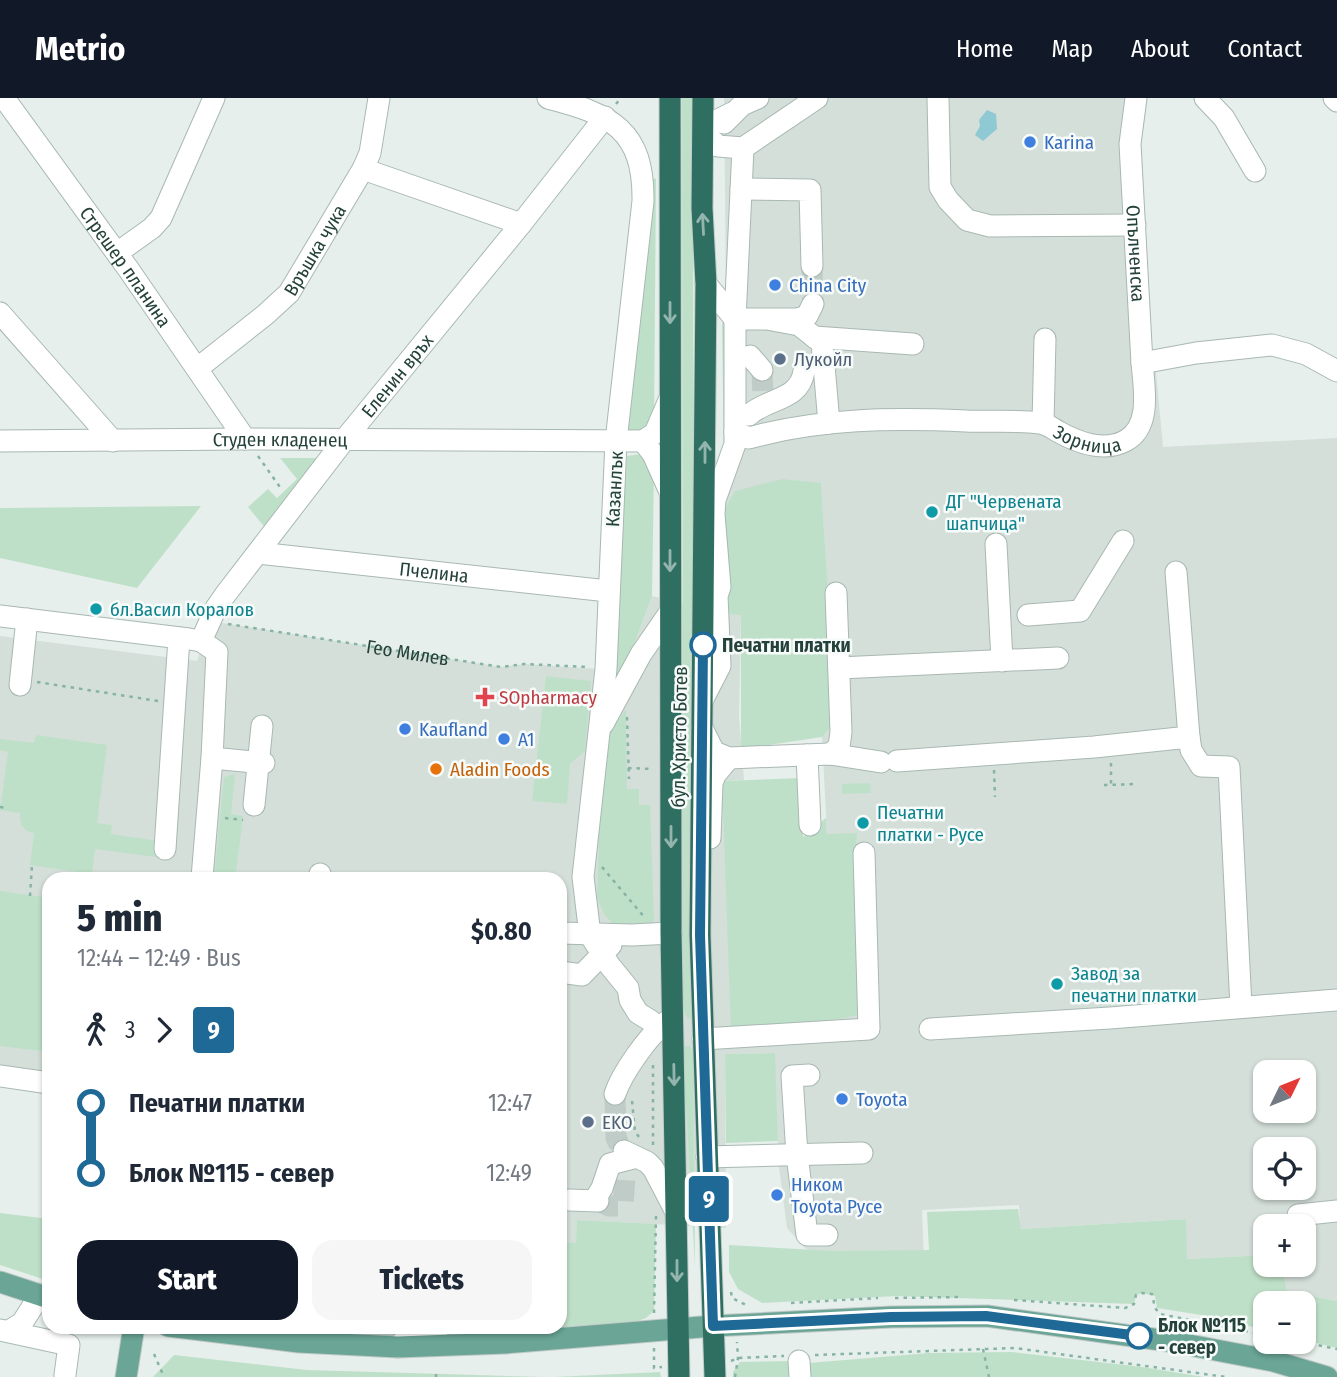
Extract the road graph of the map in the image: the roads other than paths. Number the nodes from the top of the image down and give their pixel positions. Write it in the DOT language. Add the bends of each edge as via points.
graph roads {
  1 [pos="4,98"];
  2 [pos="214,98"];
  3 [pos="379,98"];
  4 [pos="548,98"];
  5 [pos="670,98"];
  6 [pos="703,98"];
  7 [pos="817,98"];
  8 [pos="938,98"];
  9 [pos="1136,98"];
  10 [pos="1205,98"];
  11 [pos="743,104"];
  12 [pos="605,117"];
  13 [pos="704,133"];
  14 [pos="739,147"];
  15 [pos="363,169"];
  16 [pos="1255,171"];
  17 [pos="741,189"];
  18 [pos="522,224"];
  19 [pos="1135,225"];
  20 [pos="117,253"];
  21 [pos="812,266"];
  22 [pos="706,284"];
  23 [pos="813,304"];
  24 [pos="0,313"];
  25 [pos="735,319"];
  26 [pos="772,320"];
  27 [pos="814,337"];
  28 [pos="1045,339"];
  29 [pos="912,344"];
  30 [pos="1142,363"];
  31 [pos="198,368"];
  32 [pos="804,371"];
  33 [pos="1337,371"];
  34 [pos="670,398"];
  35 [pos="754,411"];
  36 [pos="828,423"];
  37 [pos="1043,423"];
  38 [pos="767,433"];
  39 [pos="246,439"];
  40 [pos="345,439"];
  41 [pos="0,441"];
  42 [pos="113,441"];
  43 [pos="616,441"];
  44 [pos="643,441"];
  45 [pos="723,480"];
  46 [pos="670,492"];
  47 [pos="705,510"];
  48 [pos="1123,541"];
  49 [pos="996,544"];
  50 [pos="258,553"];
  51 [pos="1176,572"];
  52 [pos="608,591"];
  53 [pos="836,593"];
  54 [pos="670,612"];
  55 [pos="1028,615"];
  56 [pos="0,616"];
  57 [pos="27,619"];
  58 [pos="179,638"];
  59 [pos="209,638"];
  60 [pos="1058,658"];
  61 [pos="1002,661"];
  62 [pos="839,668"];
  63 [pos="21,683"];
  64 [pos="703,699"];
  65 [pos="262,726"];
  66 [pos="702,729"];
  67 [pos="598,734"];
  68 [pos="1189,737"];
  69 [pos="830,754"];
  70 [pos="807,755"];
  71 [pos="212,758"];
  72 [pos="729,758"];
  73 [pos="261,763"];
  74 [pos="248,813"];
  75 [pos="810,825"];
  76 [pos="165,849"];
  77 [pos="864,853"];
  78 [pos="701,860"];
  79 [pos="202,872"];
  80 [pos="567,933"];
  81 [pos="671,933"];
  82 [pos="590,934"];
  83 [pos="632,935"];
  84 [pos="601,953"];
  85 [pos="567,973"];
  86 [pos="1337,1000"];
  87 [pos="1241,1007"];
  88 [pos="655,1022"];
  89 [pos="930,1029"];
  90 [pos="703,1032"];
  91 [pos="808,1075"];
  92 [pos="0,1076"];
  93 [pos="42,1082"];
  94 [pos="618,1095"];
  95 [pos="862,1153"];
  96 [pos="797,1155"];
  97 [pos="707,1157"];
  98 [pos="569,1200"];
  99 [pos="1337,1210"];
  100 [pos="677,1214"];
  101 [pos="1306,1214"];
  102 [pos="827,1235"];
  103 [pos="0,1282"];
  104 [pos="42,1295"];
  105 [pos="42,1300"];
  106 [pos="713,1326"];
  107 [pos="677,1329"];
  108 [pos="4,1330"];
  109 [pos="133,1334"];
  110 [pos="234,1334"];
  111 [pos="410,1334"];
  112 [pos="398,1347"];
  113 [pos="65,1375"];
  114 [pos="126,1377"];
  115 [pos="679,1377"];
  116 [pos="715,1377"];
  117 [pos="1327,1377"];
  1 -- 20 [label="street, Стрешер планина"];
  2 -- 20 [label="street" via="161,218"];
  3 -- 15 [label="street, Връшка чука"];
  4 -- 12 [label="street, Казанлък"];
  5 -- 34 [label="highway, бул. Христо Ботев, one-way"];
  6 -- 13 [label="highway, бул. Христо Ботев"];
  7 -- 14 [label="street"];
  8 -- 19 [label="street" via="940,187 967,220 990,226"];
  9 -- 19 [label="street, Опълченска" via="1130,144"];
  10 -- 16 [label="street" via="1224,118"];
  11 -- 13 [label="street"];
  11 -- 14 [label="street" via="722,129 723,136"];
  12 -- 18 [label="street, Еленин връх"];
  12 -- 43 [label="street, Казанлък" via="619,127 633,148 643,176"];
  13 -- 14 [label="street" via="718,146"];
  22 -- 13 [label="highway, бул. Христо Ботев, one-way"];
  14 -- 17 [label="street"];
  15 -- 18 [label="street"];
  15 -- 31 [label="street, Връшка чука" via="289,293"];
  17 -- 21 [label="street" via="810,190"];
  17 -- 25 [label="street"];
  18 -- 40 [label="street, Еленин връх"];
  19 -- 30 [label="street, Опълченска"];
  20 -- 31 [label="street, Стрешер планина"];
  22 -- 25 [label="street"];
  47 -- 22 [label="highway, бул. Христо Ботев, one-way"];
  23 -- 26 [label="street" via="807,316"];
  24 -- 42 [label="street"];
  25 -- 26 [label="street"];
  25 -- 35 [label="street"];
  26 -- 27 [label="street" via="799,325"];
  27 -- 29 [label="street"];
  27 -- 36 [label="street" via="822,343"];
  28 -- 37 [label="street"];
  30 -- 33 [label="street" via="1272,345 1306,354"];
  30 -- 37 [label="street, Зорница" via="1143,416 1139,429 1127,440 1107,446 1082,443"];
  31 -- 39 [label="street, Стрешер планина"];
  32 -- 35 [label="street" via="795,391"];
  34 -- 44 [label="street" via="655,433"];
  34 -- 46 [label="highway, бул. Христо Ботев"];
  35 -- 38 [label="street, Зорница" via="749,439"];
  35 -- 45 [label="street" via="735,444"];
  36 -- 37 [label="street, Зорница" via="888,418"];
  36 -- 38 [label="street, Зорница"];
  38 -- 45 [label="street"];
  39 -- 40 [label="street, Студен кладенец"];
  39 -- 42 [label="street, Студен кладенец"];
  40 -- 43 [label="street, Студен кладенец"];
  40 -- 50 [label="street, Еленин връх"];
  41 -- 42 [label="street, Студен кладенец"];
  43 -- 44 [label="street, Студен кладенец"];
  43 -- 52 [label="street, Казанлък"];
  44 -- 46 [label="street"];
  45 -- 47 [label="street"];
  45 -- 64 [label="street" via="714,514 720,666"];
  46 -- 54 [label="highway, бул. Христо Ботев, one-way"];
  47 -- 64 [label="highway, бул. Христо Ботев"];
  48 -- 55 [label="street" via="1080,611"];
  49 -- 61 [label="street"];
  50 -- 52 [label="street, Пчелина"];
  50 -- 59 [label="street, Еленин връх" via="216,608"];
  51 -- 68 [label="street"];
  52 -- 67 [label="street, Казанлък"];
  53 -- 62 [label="street"];
  54 -- 67 [label="street" via="641,654"];
  54 -- 81 [label="highway, бул. Христо Ботев, one-way"];
  56 -- 57 [label="street"];
  57 -- 58 [label="street"];
  57 -- 63 [label="street"];
  58 -- 59 [label="street"];
  58 -- 76 [label="street"];
  59 -- 71 [label="street, Еленин връх"];
  60 -- 61 [label="street"];
  61 -- 62 [label="street"];
  62 -- 69 [label="street" via="841,732 839,747"];
  64 -- 66 [label="highway, бул. Христо Ботев"];
  65 -- 73 [label="street"];
  66 -- 72 [label="street" via="714,752"];
  66 -- 78 [label="highway, бул. Христо Ботев"];
  67 -- 82 [label="street, Казанлък" via="583,877"];
  68 -- 69 [label="street" via="889,762"];
  68 -- 87 [label="street" via="1201,766 1229,767"];
  69 -- 70 [label="street"];
  70 -- 72 [label="street"];
  70 -- 75 [label="street"];
  71 -- 73 [label="street"];
  71 -- 79 [label="street, Еленин връх"];
  72 -- 78 [label="street" via="712,783 710,836"];
  73 -- 74 [label="street"];
  77 -- 90 [label="street" via="869,1030"];
  78 -- 90 [label="highway, бул. Христо Ботев"];
  80 -- 82 [label="street"];
  81 -- 83 [label="street"];
  81 -- 88 [label="highway, бул. Христо Ботев"];
  82 -- 83 [label="street"];
  82 -- 84 [label="street"];
  83 -- 84 [label="street"];
  84 -- 85 [label="street" via="582,975"];
  84 -- 88 [label="street" via="628,988 629,1000"];
  86 -- 87 [label="street"];
  87 -- 89 [label="street"];
  88 -- 90 [label="highway"];
  88 -- 94 [label="street" via="640,1063 612,1085"];
  88 -- 100 [label="highway, бул. Христо Ботев, one-way"];
  90 -- 97 [label="highway, бул. Христо Ботев"];
  91 -- 96 [label="street" via="792,1076"];
  92 -- 93 [label="street"];
  95 -- 96 [label="street"];
  96 -- 97 [label="street"];
  96 -- 102 [label="street" via="807,1235"];
  97 -- 106 [label="highway, бул. Христо Ботев"];
  98 -- 100 [label="street" via="598,1201 610,1164 622,1156 653,1168"];
  99 -- 101 [label="street"];
  100 -- 107 [label="highway, бул. Христо Ботев, one-way"];
  103 -- 104 [label="main road"];
  105 -- 108 [label="street" via="22,1323"];
  106 -- 107 [label="main road"];
  106 -- 116 [label="highway, бул. Христо Ботев"];
  106 -- 117 [label="main road" via="986,1316 1168,1340"];
  107 -- 112 [label="main road"];
  107 -- 115 [label="highway, бул. Христо Ботев"];
  108 -- 113 [label="street" via="69,1345"];
  109 -- 114 [label="main road"];
  110 -- 112 [label="main road"];
  111 -- 112 [label="street"];
}
